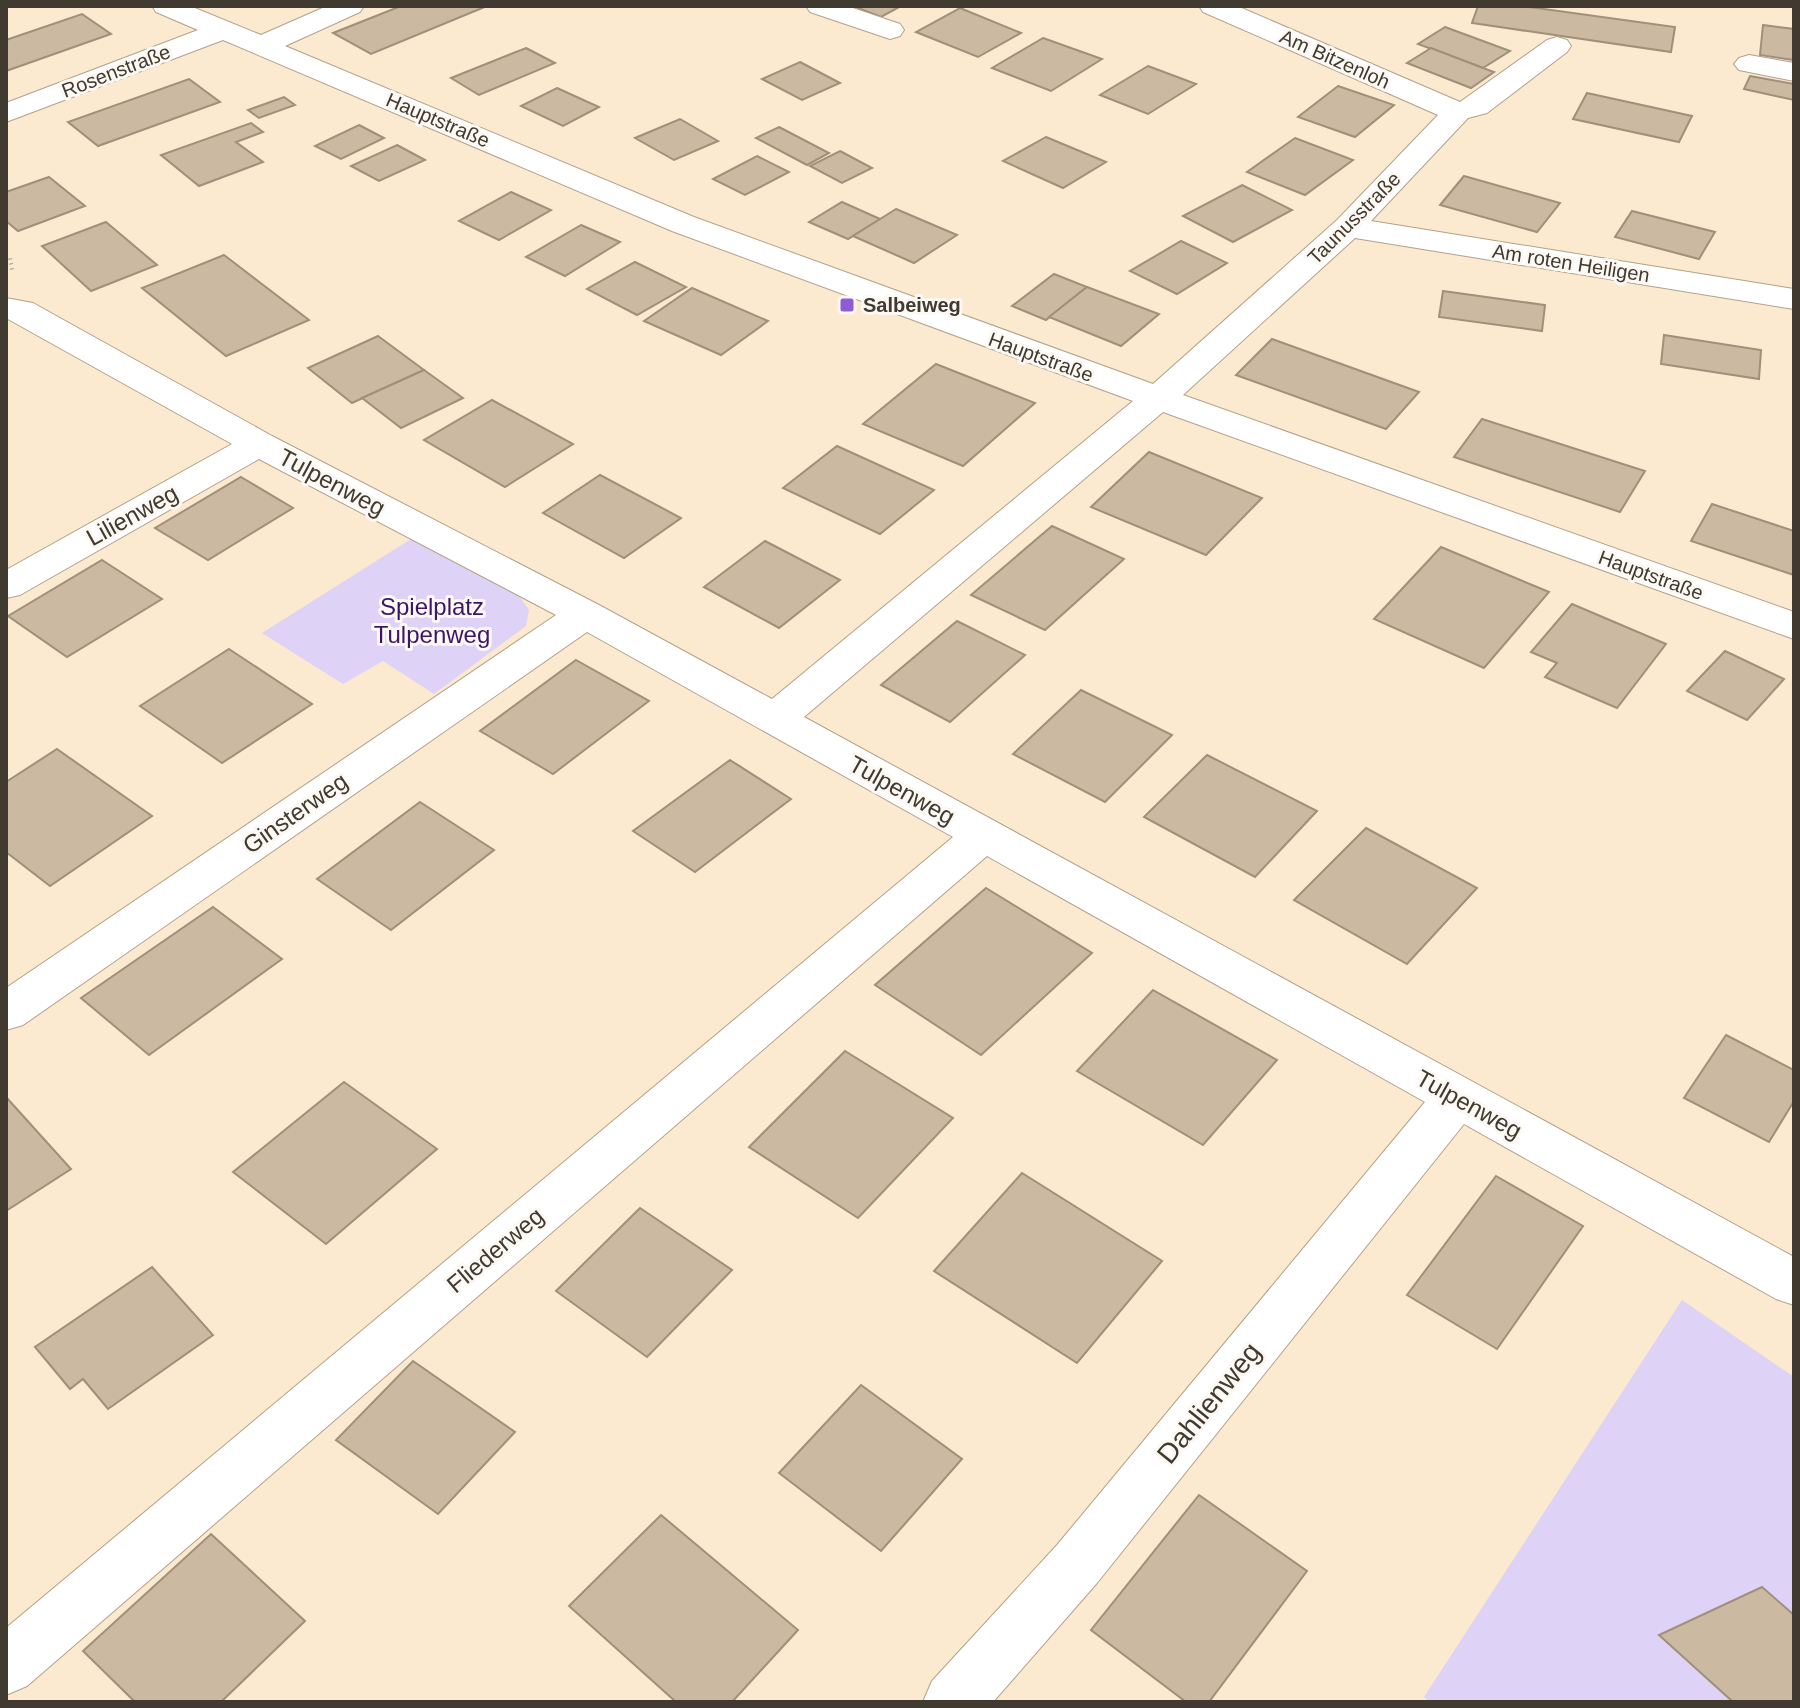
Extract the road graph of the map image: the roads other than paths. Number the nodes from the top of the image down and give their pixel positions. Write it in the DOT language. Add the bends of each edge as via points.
graph roads {
  1 [pos="166,6"];
  2 [pos="350,6"];
  3 [pos="820,6"];
  4 [pos="1213,6"];
  5 [pos="226,29"];
  6 [pos="890,30"];
  7 [pos="263,45"];
  8 [pos="1557,46"];
  9 [pos="1749,64"];
  10 [pos="1794,72"];
  11 [pos="1457,112"];
  12 [pos="6,113"];
  13 [pos="1348,227"];
  14 [pos="1794,299"];
  15 [pos="6,308"];
  16 [pos="1157,399"];
  17 [pos="259,444"];
  18 [pos="6,586"];
  19 [pos="585,614"];
  20 [pos="1794,626"];
  21 [pos="775,719"];
  22 [pos="984,835"];
  23 [pos="6,1012"];
  24 [pos="1457,1097"];
  25 [pos="1794,1283"];
  26 [pos="6,1666"];
  27 [pos="953,1702"];
  1 -- 5 [label="street, Hauptstraße"];
  2 -- 7 [label="street"];
  3 -- 6 [label="street"];
  4 -- 11 [label="street, Am Bitzenloh"];
  5 -- 7 [label="street, Hauptstraße"];
  5 -- 12 [label="street, Rosenstraße"];
  7 -- 16 [label="street, Hauptstraße" via="683,224"];
  8 -- 11 [label="street, Taunusstraße" via="1476,107"];
  9 -- 10 [label="street"];
  11 -- 13 [label="street, Taunusstraße"];
  13 -- 14 [label="street, Am roten Heiligen"];
  13 -- 16 [label="street, Taunusstraße"];
  15 -- 17 [label="street, Tulpenweg" via="21,310"];
  16 -- 20 [label="street, Hauptstraße"];
  16 -- 21 [label="street"];
  17 -- 18 [label="street, Lilienweg"];
  17 -- 19 [label="street, Tulpenweg"];
  19 -- 21 [label="street, Tulpenweg"];
  19 -- 23 [label="street, Ginsterweg"];
  21 -- 22 [label="street, Tulpenweg"];
  22 -- 24 [label="street, Tulpenweg"];
  22 -- 26 [label="street, Fliederweg"];
  24 -- 25 [label="street, Tulpenweg"];
  24 -- 27 [label="street, Dahlienweg" via="1077,1564"];
}
